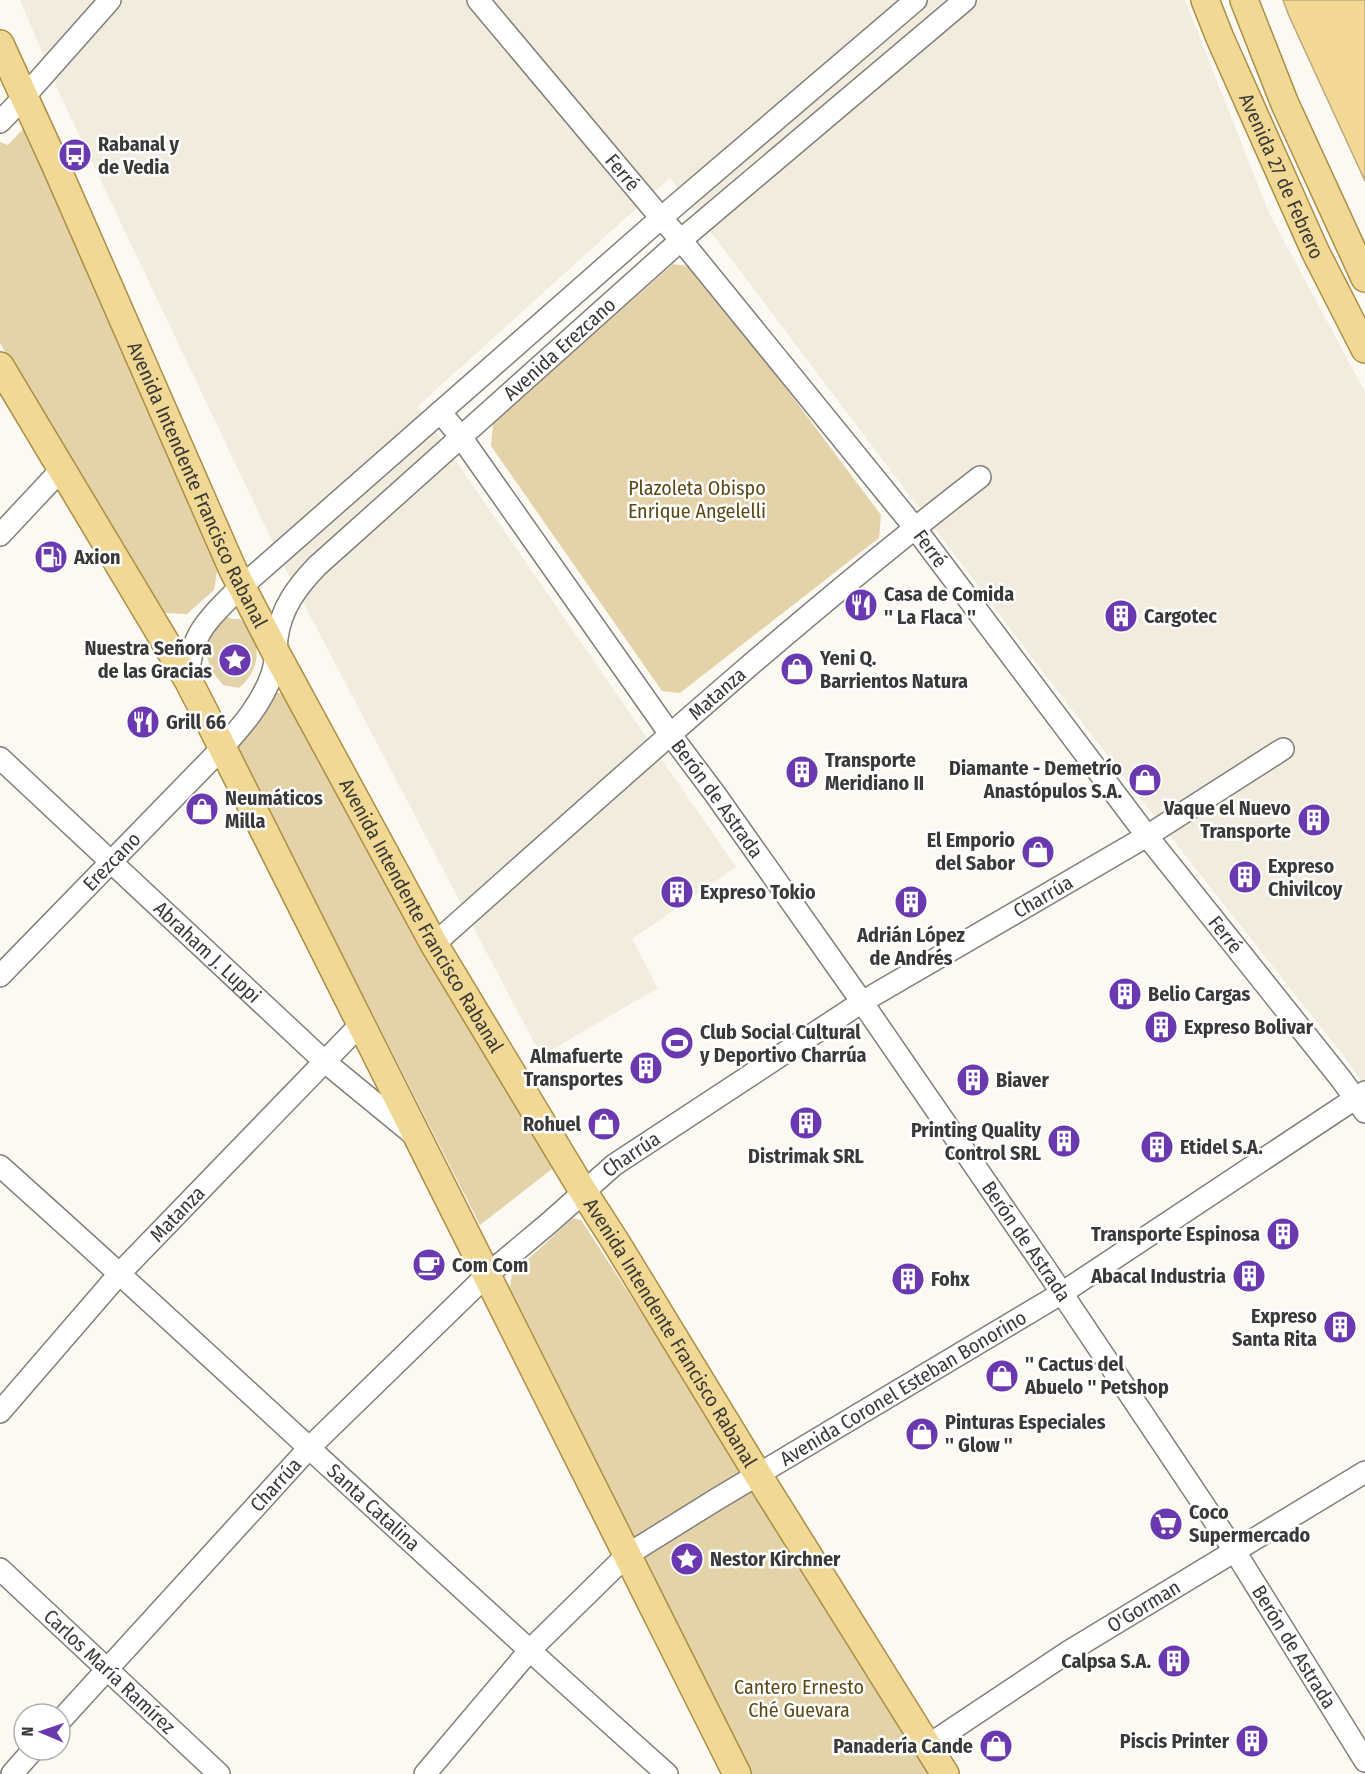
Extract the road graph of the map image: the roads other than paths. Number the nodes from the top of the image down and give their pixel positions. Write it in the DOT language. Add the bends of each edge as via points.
graph roads {
  1 [pos="110,0"];
  2 [pos="478,0"];
  3 [pos="916,0"];
  4 [pos="965,0"];
  5 [pos="1206,0"];
  6 [pos="1244,0"];
  7 [pos="0,44"];
  8 [pos="24,98"];
  9 [pos="0,122"];
  10 [pos="661,218"];
  11 [pos="681,240"];
  12 [pos="1365,278"];
  13 [pos="1365,349"];
  14 [pos="0,366"];
  15 [pos="440,412"];
  16 [pos="461,437"];
  17 [pos="61,470"];
  18 [pos="980,477"];
  19 [pos="915,528"];
  20 [pos="0,535"];
  21 [pos="241,587"];
  22 [pos="276,653"];
  23 [pos="188,680"];
  24 [pos="670,734"];
  25 [pos="223,747"];
  26 [pos="1283,749"];
  27 [pos="0,758"];
  28 [pos="1147,836"];
  29 [pos="111,861"];
  30 [pos="434,944"];
  31 [pos="0,976"];
  32 [pos="862,1002"];
  33 [pos="362,1023"];
  34 [pos="325,1062"];
  35 [pos="1362,1100"];
  36 [pos="420,1140"];
  37 [pos="0,1166"];
  38 [pos="583,1191"];
  39 [pos="120,1273"];
  40 [pos="488,1274"];
  41 [pos="1062,1293"];
  42 [pos="0,1412"];
  43 [pos="309,1448"];
  44 [pos="1365,1472"];
  45 [pos="758,1475"];
  46 [pos="1234,1550"];
  47 [pos="627,1555"];
  48 [pos="0,1569"];
  49 [pos="529,1651"];
  50 [pos="107,1669"];
  51 [pos="72,1708"];
  52 [pos="927,1746"];
  53 [pos="1365,1761"];
  54 [pos="22,1762"];
  55 [pos="12,1774"];
  56 [pos="219,1774"];
  57 [pos="425,1774"];
  58 [pos="667,1774"];
  59 [pos="737,1774"];
  60 [pos="945,1774"];
  1 -- 8 [label="street"];
  2 -- 10 [label="street, Ferré"];
  3 -- 10 [label="street, Avenida Erezcano"];
  4 -- 11 [label="street, Avenida Erezcano"];
  5 -- 13 [label="main road, Avenida 27 de Febrero" via="1315,251"];
  6 -- 12 [label="main road, Avenida 27 de Febrero" via="1285,104"];
  7 -- 8 [label="main road, Avenida Intendente Francisco Rabanal"];
  8 -- 9 [label="street"];
  8 -- 21 [label="main road, Avenida Intendente Francisco Rabanal"];
  10 -- 11 [label="street, Ferré"];
  10 -- 15 [label="street, Avenida Erezcano"];
  11 -- 16 [label="street, Avenida Erezcano"];
  11 -- 19 [label="street, Ferré"];
  14 -- 17 [label="main road"];
  15 -- 16 [label="street, Berón de Astrada"];
  15 -- 21 [label="street, Avenida Erezcano"];
  16 -- 22 [label="street, Avenida Erezcano" via="303,580 285,611"];
  16 -- 24 [label="street, Berón de Astrada"];
  17 -- 20 [label="street"];
  17 -- 23 [label="main road"];
  18 -- 19 [label="street, Matanza"];
  19 -- 24 [label="street, Matanza"];
  19 -- 28 [label="street, Ferré"];
  21 -- 22 [label="main road, Avenida Intendente Francisco Rabanal"];
  21 -- 23 [label="street, Avenida Erezcano" via="195,640"];
  22 -- 25 [label="street, Avenida Erezcano" via="266,690"];
  22 -- 30 [label="main road, Avenida Intendente Francisco Rabanal"];
  23 -- 25 [label="main road"];
  24 -- 30 [label="street, Matanza"];
  24 -- 32 [label="street, Berón de Astrada"];
  25 -- 29 [label="street, Erezcano"];
  25 -- 33 [label="main road"];
  26 -- 28 [label="street, Charrúa"];
  27 -- 29 [label="street, Abraham J. Luppi"];
  28 -- 32 [label="street, Charrúa"];
  28 -- 35 [label="street, Ferré"];
  29 -- 31 [label="street, Erezcano"];
  29 -- 34 [label="street, Abraham J. Luppi"];
  30 -- 38 [label="main road, Avenida Intendente Francisco Rabanal"];
  32 -- 38 [label="street, Charrúa" via="614,1165"];
  32 -- 41 [label="street, Berón de Astrada"];
  33 -- 34 [label="street, Matanza"];
  33 -- 36 [label="main road"];
  34 -- 36 [label="street, Abraham J. Luppi"];
  34 -- 39 [label="street, Matanza"];
  35 -- 41 [label="street, Avenida Coronel Esteban Bonorino"];
  36 -- 40 [label="main road"];
  37 -- 39 [label="street, Santa Catalina"];
  38 -- 40 [label="street, Charrúa"];
  38 -- 45 [label="main road, Avenida Intendente Francisco Rabanal"];
  39 -- 42 [label="street, Matanza"];
  39 -- 43 [label="street, Santa Catalina"];
  40 -- 43 [label="street, Charrúa"];
  40 -- 47 [label="main road"];
  41 -- 45 [label="street, Avenida Coronel Esteban Bonorino"];
  41 -- 46 [label="street, Berón de Astrada"];
  43 -- 49 [label="street, Santa Catalina"];
  43 -- 50 [label="street, Charrúa"];
  44 -- 46 [label="street, O'Gorman"];
  45 -- 47 [label="street, Avenida Coronel Esteban Bonorino"];
  45 -- 52 [label="main road, Avenida Intendente Francisco Rabanal"];
  46 -- 52 [label="street, O'Gorman" via="1068,1652"];
  46 -- 53 [label="street, Berón de Astrada"];
  47 -- 49 [label="street, Avenida Coronel Esteban Bonorino"];
  47 -- 59 [label="main road"];
  48 -- 50 [label="street, Carlos María Ramírez"];
  49 -- 57 [label="street, Avenida Coronel Esteban Bonorino"];
  49 -- 58 [label="street, Santa Catalina"];
  50 -- 51 [label="street, Charrúa"];
  50 -- 56 [label="street, Carlos María Ramírez"];
  52 -- 60 [label="main road, Avenida Intendente Francisco Rabanal"];
  54 -- 55 [label="street"];
}
